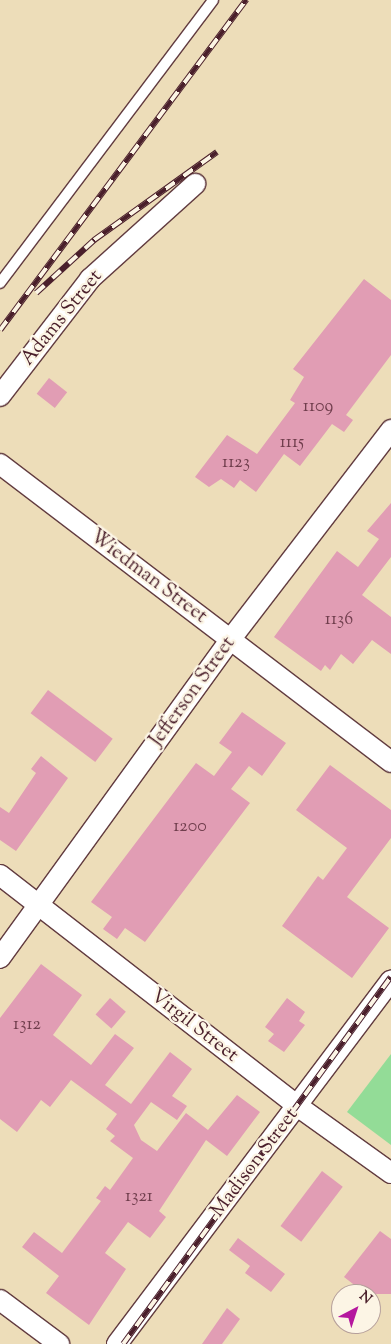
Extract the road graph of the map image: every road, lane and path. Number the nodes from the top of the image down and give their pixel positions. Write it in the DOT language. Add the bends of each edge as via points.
graph roads {
  1 [pos="213,0"];
  2 [pos="195,184"];
  3 [pos="0,283"];
  4 [pos="0,396"];
  5 [pos="391,430"];
  6 [pos="0,464"];
  7 [pos="230,640"];
  8 [pos="391,762"];
  9 [pos="0,876"];
  10 [pos="40,905"];
  11 [pos="0,958"];
  12 [pos="391,981"];
  13 [pos="298,1106"];
  14 [pos="391,1173"];
  15 [pos="0,1300"];
  16 [pos="59,1344"];
  17 [pos="117,1344"];
  1 -- 3 [label="lane"];
  2 -- 4 [label="street, Adams Street" via="90,279"];
  5 -- 7 [label="street, Jefferson Street"];
  6 -- 7 [label="street, Wiedman Street"];
  7 -- 8 [label="street, Wiedman Street"];
  7 -- 10 [label="street, Jefferson Street"];
  9 -- 10 [label="street, Virgil Street"];
  10 -- 11 [label="street, Jefferson Street"];
  10 -- 13 [label="street, Virgil Street"];
  12 -- 13 [label="street, Madison Street"];
  13 -- 14 [label="street, Virgil Street"];
  13 -- 17 [label="street, Madison Street"];
  15 -- 16 [label="street"];
}
